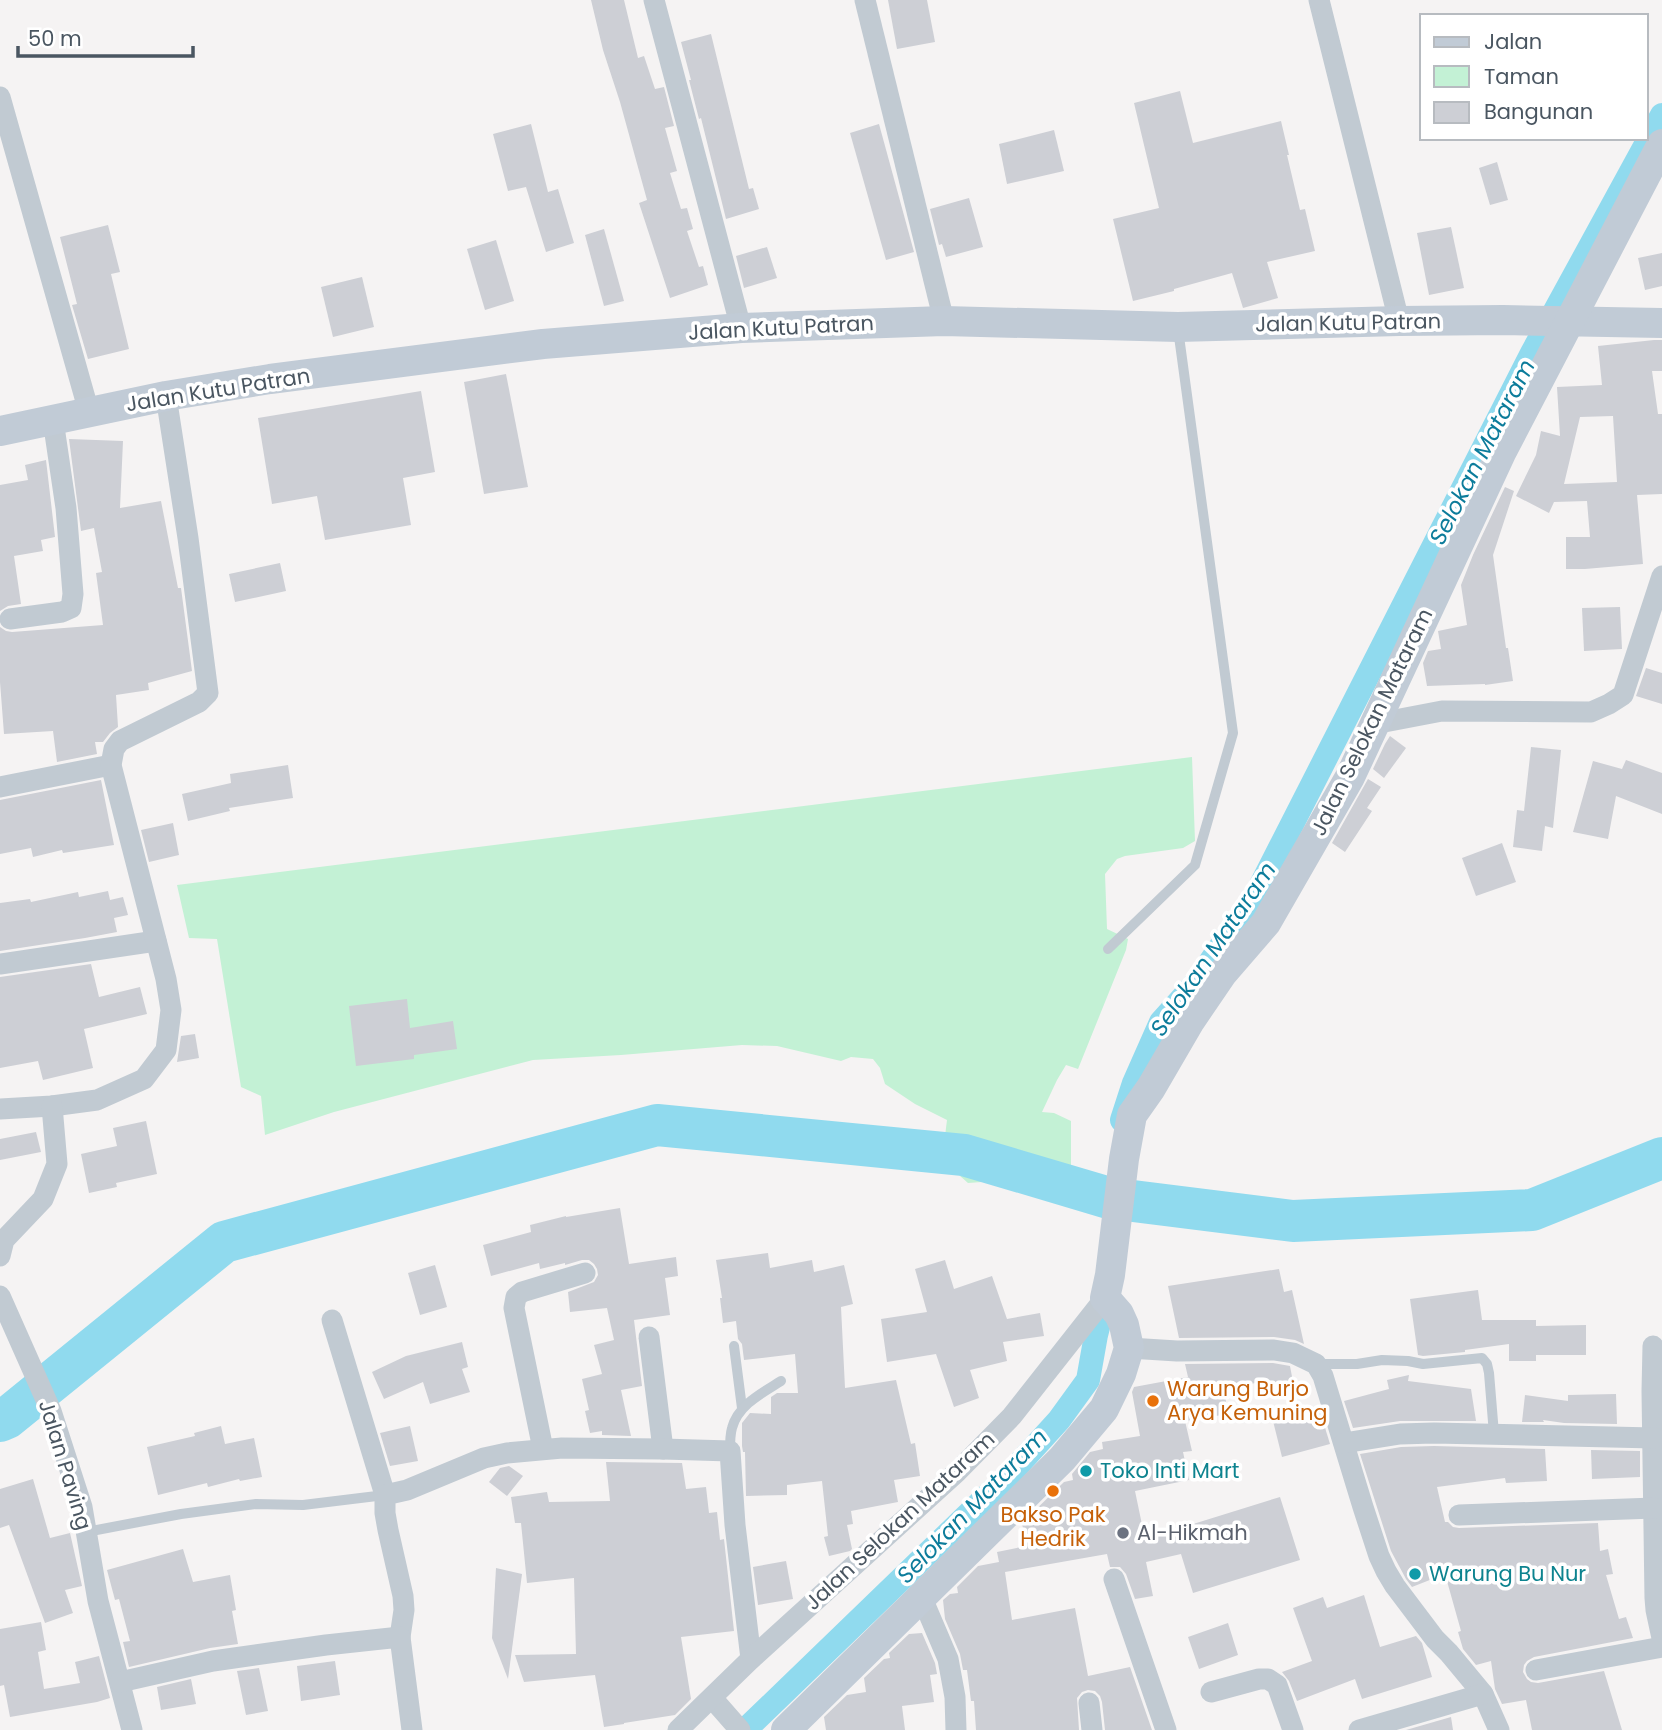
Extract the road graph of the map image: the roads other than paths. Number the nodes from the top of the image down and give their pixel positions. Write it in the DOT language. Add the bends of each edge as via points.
graph roads {
  1 [pos="654,0"];
  2 [pos="865,0"];
  3 [pos="1319,0"];
  4 [pos="0,97"];
  5 [pos="1662,144"];
  6 [pos="944,321"];
  7 [pos="1399,321"];
  8 [pos="1563,322"];
  9 [pos="1662,323"];
  10 [pos="1178,327"];
  11 [pos="741,328"];
  12 [pos="166,396"];
  13 [pos="89,412"];
  14 [pos="53,420"];
  15 [pos="0,431"];
  16 [pos="1662,576"];
  17 [pos="10,619"];
  18 [pos="1374,724"];
  19 [pos="110,765"];
  20 [pos="0,787"];
  21 [pos="156,941"];
  22 [pos="1108,949"];
  23 [pos="0,964"];
  24 [pos="52,1106"];
  25 [pos="0,1109"];
  26 [pos="0,1256"];
  27 [pos="585,1273"];
  28 [pos="0,1296"];
  29 [pos="1111,1297"];
  30 [pos="332,1320"];
  31 [pos="649,1337"];
  32 [pos="734,1346"];
  33 [pos="1653,1346"];
  34 [pos="1129,1348"];
  35 [pos="1316,1364"];
  36 [pos="781,1381"];
  37 [pos="742,1408"];
  38 [pos="1494,1434"];
  39 [pos="1654,1438"];
  40 [pos="1344,1443"];
  41 [pos="663,1448"];
  42 [pos="543,1449"];
  43 [pos="730,1451"];
  44 [pos="385,1495"];
  45 [pos="1654,1508"];
  46 [pos="1459,1515"];
  47 [pos="86,1532"];
  48 [pos="1114,1579"];
  49 [pos="922,1598"];
  50 [pos="400,1637"];
  51 [pos="1662,1638"];
  52 [pos="1662,1647"];
  53 [pos="751,1659"];
  54 [pos="1536,1670"];
  55 [pos="120,1682"];
  56 [pos="1211,1692"];
  57 [pos="1483,1693"];
  58 [pos="716,1703"];
  59 [pos="1089,1703"];
  60 [pos="132,1730"];
  61 [pos="412,1730"];
  62 [pos="678,1730"];
  63 [pos="740,1730"];
  64 [pos="786,1730"];
  65 [pos="956,1730"];
  66 [pos="1092,1730"];
  67 [pos="1166,1730"];
  68 [pos="1293,1730"];
  69 [pos="1359,1730"];
  70 [pos="1499,1730"];
  1 -- 11 [label="street"];
  2 -- 6 [label="street"];
  3 -- 7 [label="street"];
  4 -- 13 [label="street"];
  5 -- 8 [label="street, Jalan Selokan Mataram"];
  6 -- 10 [label="street, Jalan Kutu Patran"];
  6 -- 11 [label="street, Jalan Kutu Patran"];
  7 -- 8 [label="street, Jalan Kutu Patran"];
  7 -- 10 [label="street, Jalan Kutu Patran"];
  8 -- 9 [label="street, Jalan Kutu Patran"];
  8 -- 18 [label="street, Jalan Selokan Mataram"];
  10 -- 22 [label="lane" via="1233,733 1195,865"];
  11 -- 12 [label="street, Jalan Kutu Patran" via="544,344"];
  12 -- 13 [label="street, Jalan Kutu Patran"];
  12 -- 19 [label="street" via="208,693 199,702 120,741"];
  13 -- 14 [label="street, Jalan Kutu Patran"];
  14 -- 15 [label="street, Jalan Kutu Patran"];
  14 -- 17 [label="street" via="66,508 71,608"];
  16 -- 18 [label="street" via="1623,695 1609,704 1591,712 1442,711"];
  18 -- 29 [label="street, Jalan Selokan Mataram" via="1350,777 1266,923 1222,974 1132,1115"];
  19 -- 20 [label="street"];
  19 -- 21 [label="street"];
  21 -- 23 [label="street"];
  21 -- 24 [label="street" via="171,1010 166,1050 144,1079 97,1100"];
  24 -- 25 [label="street"];
  24 -- 26 [label="street" via="57,1164 43,1199 4,1240"];
  27 -- 42 [label="street" via="516,1297 514,1308"];
  28 -- 47 [label="street, Jalan Paving" via="51,1411"];
  29 -- 34 [label="street, Jalan Selokan Mataram"];
  29 -- 53 [label="street, Jalan Selokan Mataram" via="1012,1416 947,1482"];
  30 -- 44 [label="street"];
  31 -- 41 [label="street"];
  32 -- 37 [label="lane"];
  33 -- 39 [label="street"];
  34 -- 35 [label="street" via="1274,1350"];
  34 -- 49 [label="street" via="1104,1409 1062,1459"];
  35 -- 38 [label="lane" via="1382,1360 1423,1364 1482,1357 1489,1373"];
  35 -- 40 [label="street"];
  36 -- 37 [label="lane"];
  37 -- 43 [label="lane" via="732,1428"];
  38 -- 39 [label="street"];
  38 -- 40 [label="street" via="1400,1434"];
  39 -- 45 [label="street"];
  40 -- 57 [label="street" via="1386,1571 1435,1639"];
  41 -- 42 [label="street"];
  41 -- 43 [label="street"];
  42 -- 44 [label="street" via="484,1458"];
  43 -- 53 [label="street"];
  44 -- 47 [label="lane" via="303,1505 256,1504"];
  44 -- 50 [label="street" via="386,1522 403,1596"];
  45 -- 46 [label="street"];
  45 -- 51 [label="street" via="1656,1609"];
  47 -- 55 [label="street, Jalan Paving" via="98,1601"];
  48 -- 67 [label="street"];
  49 -- 64 [label="street"];
  49 -- 65 [label="street" via="948,1659"];
  50 -- 55 [label="street" via="213,1661"];
  50 -- 61 [label="street"];
  52 -- 54 [label="street"];
  53 -- 58 [label="street, Jalan Selokan Mataram"];
  55 -- 60 [label="street, Jalan Paving"];
  56 -- 68 [label="street" via="1268,1679 1277,1685"];
  57 -- 69 [label="street"];
  57 -- 70 [label="street"];
  58 -- 62 [label="street, Jalan Selokan Mataram"];
  58 -- 63 [label="street"];
  59 -- 66 [label="street"];
}
